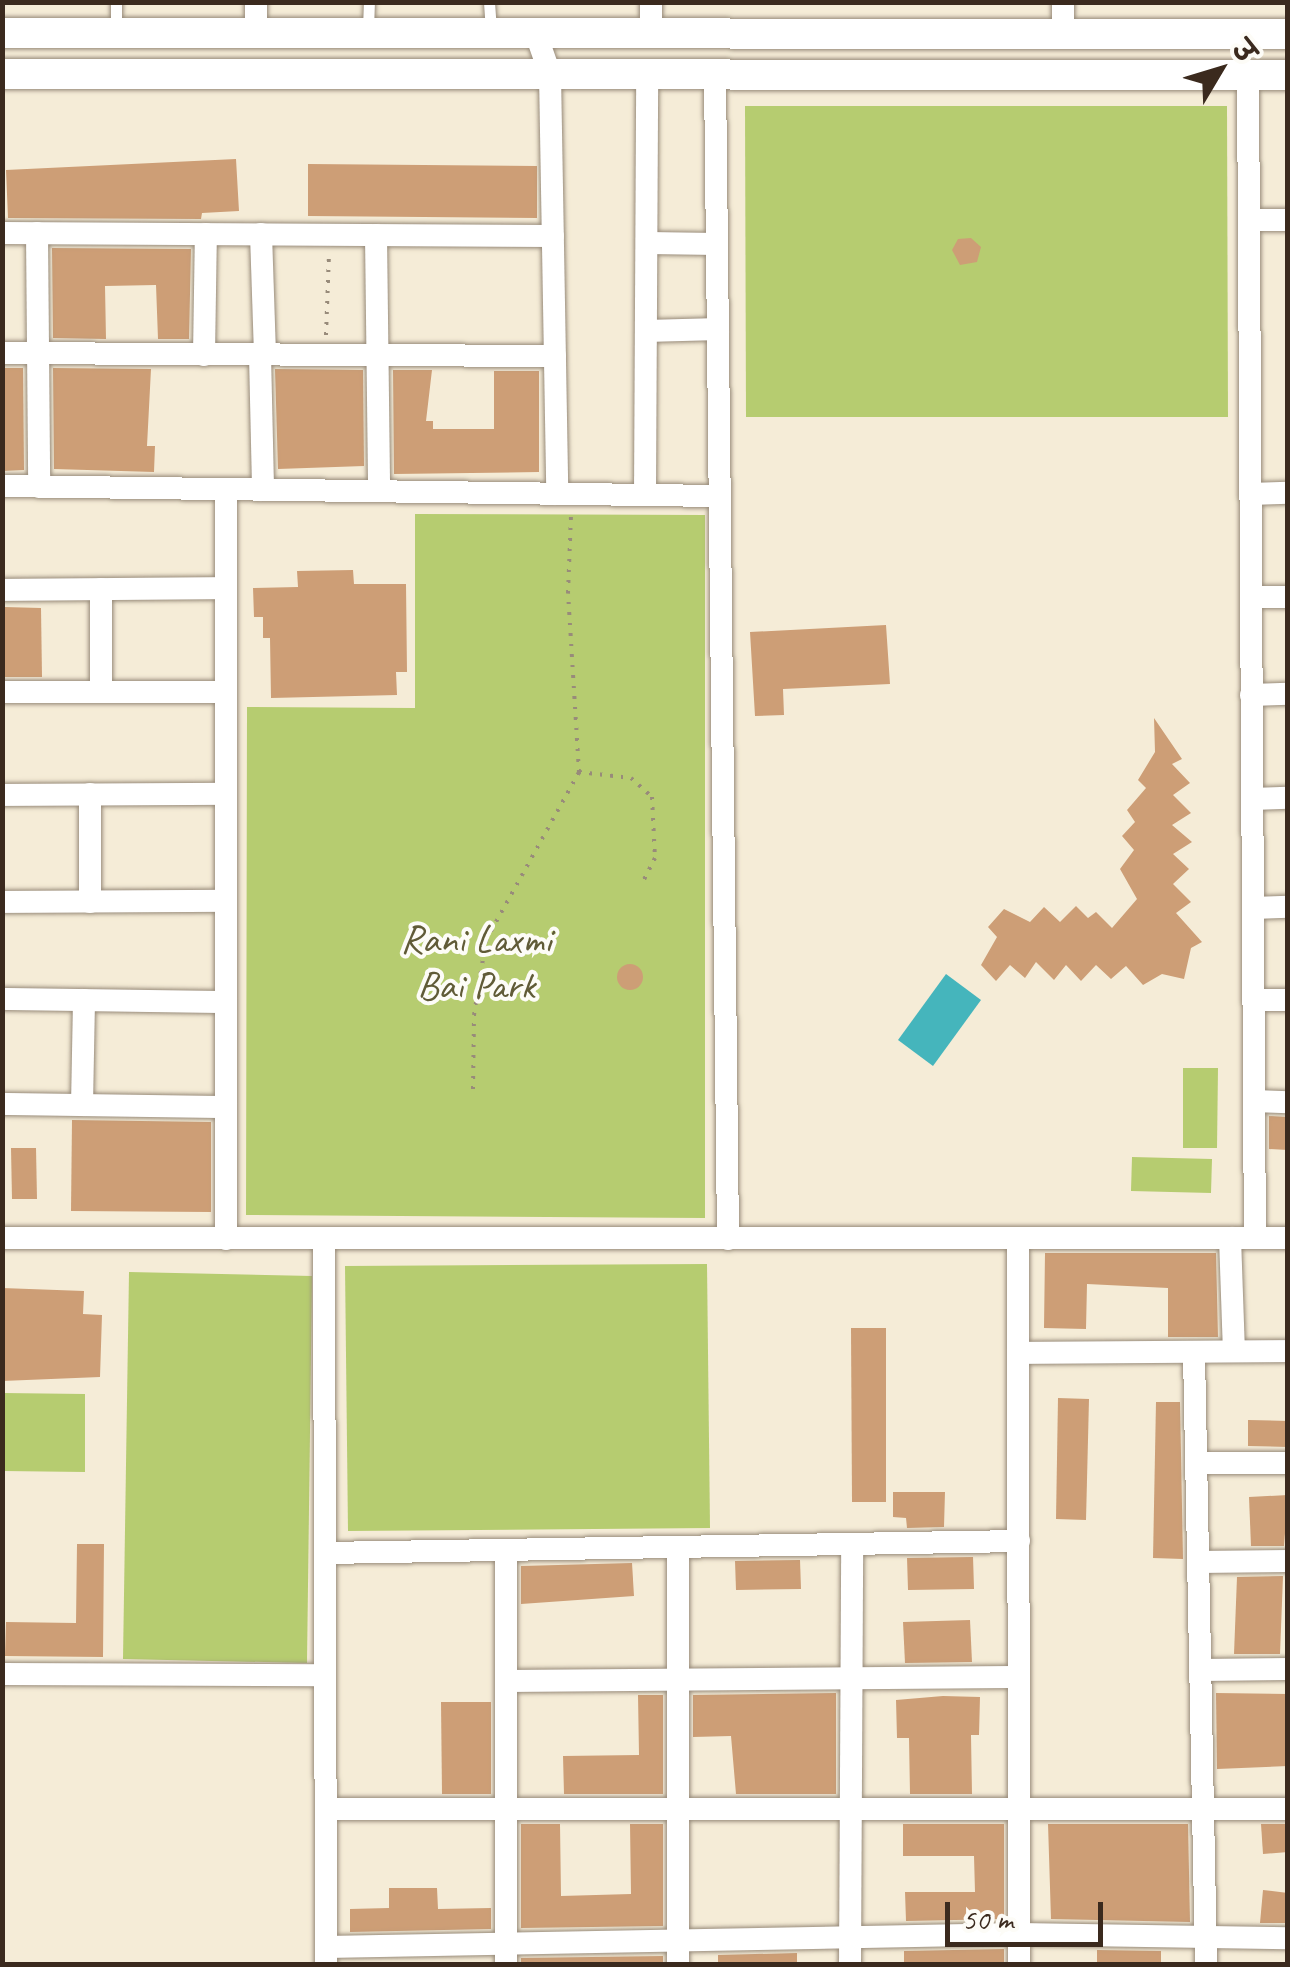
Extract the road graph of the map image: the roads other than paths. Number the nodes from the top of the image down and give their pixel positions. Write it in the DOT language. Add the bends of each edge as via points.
graph roads {
  1 [pos="116,2"];
  2 [pos="256,2"];
  3 [pos="369,2"];
  4 [pos="489,2"];
  5 [pos="652,2"];
  6 [pos="1063,2"];
  7 [pos="2,33"];
  8 [pos="116,34"];
  9 [pos="256,34"];
  10 [pos="368,34"];
  11 [pos="491,34"];
  12 [pos="536,34"];
  13 [pos="652,34"];
  14 [pos="1063,34"];
  15 [pos="1288,34"];
  16 [pos="2,74"];
  17 [pos="550,74"];
  18 [pos="648,74"];
  19 [pos="715,74"];
  20 [pos="1248,74"];
  21 [pos="1288,75"];
  22 [pos="1248,220"];
  23 [pos="1288,220"];
  24 [pos="2,233"];
  25 [pos="37,233"];
  26 [pos="206,234"];
  27 [pos="261,234"];
  28 [pos="376,235"];
  29 [pos="553,236"];
  30 [pos="648,243"];
  31 [pos="717,244"];
  32 [pos="718,329"];
  33 [pos="647,331"];
  34 [pos="2,353"];
  35 [pos="38,354"];
  36 [pos="204,354"];
  37 [pos="262,355"];
  38 [pos="378,356"];
  39 [pos="555,356"];
  40 [pos="2,486"];
  41 [pos="39,487"];
  42 [pos="226,490"];
  43 [pos="263,490"];
  44 [pos="379,492"];
  45 [pos="1288,493"];
  46 [pos="557,494"];
  47 [pos="1250,494"];
  48 [pos="645,495"];
  49 [pos="720,496"];
  50 [pos="226,588"];
  51 [pos="101,589"];
  52 [pos="2,590"];
  53 [pos="1251,597"];
  54 [pos="1288,597"];
  55 [pos="2,692"];
  56 [pos="100,692"];
  57 [pos="226,692"];
  58 [pos="1288,694"];
  59 [pos="1252,695"];
  60 [pos="90,794"];
  61 [pos="226,794"];
  62 [pos="2,795"];
  63 [pos="1288,798"];
  64 [pos="1252,800"];
  65 [pos="226,900"];
  66 [pos="2,902"];
  67 [pos="90,902"];
  68 [pos="1288,907"];
  69 [pos="1253,908"];
  70 [pos="2,999"];
  71 [pos="84,1000"];
  72 [pos="1253,1000"];
  73 [pos="1288,1000"];
  74 [pos="226,1002"];
  75 [pos="1254,1101"];
  76 [pos="1288,1102"];
  77 [pos="2,1104"];
  78 [pos="82,1105"];
  79 [pos="226,1107"];
  80 [pos="2,1238"];
  81 [pos="728,1238"];
  82 [pos="1018,1238"];
  83 [pos="1230,1238"];
  84 [pos="1255,1238"];
  85 [pos="1288,1238"];
  86 [pos="324,1239"];
  87 [pos="226,1240"];
  88 [pos="1234,1350"];
  89 [pos="1288,1351"];
  90 [pos="1194,1352"];
  91 [pos="1018,1353"];
  92 [pos="1288,1462"];
  93 [pos="1196,1463"];
  94 [pos="1019,1541"];
  95 [pos="852,1544"];
  96 [pos="678,1547"];
  97 [pos="506,1550"];
  98 [pos="325,1553"];
  99 [pos="1288,1561"];
  100 [pos="1198,1562"];
  101 [pos="1288,1669"];
  102 [pos="1200,1670"];
  103 [pos="2,1674"];
  104 [pos="326,1675"];
  105 [pos="1019,1677"];
  106 [pos="851,1678"];
  107 [pos="678,1680"];
  108 [pos="506,1681"];
  109 [pos="326,1808"];
  110 [pos="1288,1808"];
  111 [pos="506,1809"];
  112 [pos="678,1810"];
  113 [pos="851,1810"];
  114 [pos="1020,1811"];
  115 [pos="1202,1811"];
  116 [pos="1019,1934"];
  117 [pos="850,1936"];
  118 [pos="1288,1938"];
  119 [pos="1206,1953"];
  120 [pos="678,1954"];
  121 [pos="506,1955"];
  122 [pos="326,1956"];
  123 [pos="850,1964"];
  124 [pos="1019,1964"];
  1 -- 8 [label="lane"];
  2 -- 9 [label="street"];
  3 -- 10 [label="lane"];
  4 -- 11 [label="lane"];
  5 -- 13 [label="street"];
  6 -- 14 [label="street"];
  7 -- 8 [label="street"];
  8 -- 9 [label="street"];
  9 -- 10 [label="street"];
  10 -- 11 [label="street"];
  11 -- 12 [label="street"];
  12 -- 13 [label="street"];
  12 -- 17 [label="street"];
  13 -- 14 [label="street"];
  14 -- 15 [label="street"];
  16 -- 17 [label="street"];
  17 -- 18 [label="street"];
  17 -- 29 [label="street"];
  18 -- 19 [label="street"];
  18 -- 30 [label="street"];
  19 -- 20 [label="street"];
  19 -- 31 [label="street"];
  20 -- 21 [label="street"];
  20 -- 22 [label="street"];
  22 -- 23 [label="street"];
  22 -- 47 [label="street"];
  24 -- 25 [label="street"];
  25 -- 26 [label="street"];
  25 -- 35 [label="street"];
  26 -- 27 [label="street"];
  26 -- 36 [label="street"];
  27 -- 28 [label="street"];
  27 -- 37 [label="street"];
  28 -- 29 [label="street"];
  28 -- 38 [label="street"];
  29 -- 39 [label="street"];
  30 -- 31 [label="street"];
  30 -- 33 [label="street"];
  31 -- 32 [label="street"];
  32 -- 33 [label="street"];
  32 -- 49 [label="street"];
  33 -- 48 [label="street"];
  34 -- 35 [label="street"];
  35 -- 36 [label="street"];
  35 -- 41 [label="street"];
  36 -- 37 [label="street"];
  37 -- 38 [label="street"];
  37 -- 43 [label="street"];
  38 -- 39 [label="street"];
  38 -- 44 [label="street"];
  39 -- 46 [label="street"];
  40 -- 41 [label="street"];
  41 -- 42 [label="street"];
  42 -- 43 [label="street"];
  42 -- 50 [label="street"];
  43 -- 44 [label="street"];
  44 -- 46 [label="street"];
  45 -- 47 [label="street"];
  46 -- 48 [label="street"];
  47 -- 53 [label="street"];
  48 -- 49 [label="street"];
  49 -- 81 [label="street"];
  50 -- 51 [label="street"];
  50 -- 57 [label="street"];
  51 -- 52 [label="street"];
  51 -- 56 [label="street"];
  53 -- 54 [label="street"];
  53 -- 59 [label="street"];
  55 -- 56 [label="street"];
  56 -- 57 [label="street"];
  57 -- 61 [label="street"];
  58 -- 59 [label="street"];
  59 -- 64 [label="street"];
  60 -- 61 [label="street"];
  60 -- 62 [label="street"];
  60 -- 67 [label="street"];
  61 -- 65 [label="street"];
  63 -- 64 [label="street"];
  64 -- 69 [label="street"];
  65 -- 67 [label="street"];
  65 -- 74 [label="street"];
  66 -- 67 [label="street"];
  68 -- 69 [label="street"];
  69 -- 72 [label="street"];
  70 -- 71 [label="street"];
  71 -- 74 [label="street"];
  71 -- 78 [label="street"];
  72 -- 73 [label="street"];
  72 -- 75 [label="street"];
  74 -- 79 [label="street"];
  75 -- 76 [label="street"];
  75 -- 84 [label="street"];
  77 -- 78 [label="street"];
  78 -- 79 [label="street"];
  79 -- 87 [label="street"];
  80 -- 87 [label="street"];
  81 -- 82 [label="street"];
  81 -- 86 [label="street"];
  82 -- 83 [label="street"];
  82 -- 91 [label="street"];
  83 -- 84 [label="street"];
  83 -- 88 [label="street"];
  84 -- 85 [label="street"];
  86 -- 87 [label="street"];
  86 -- 98 [label="street"];
  88 -- 89 [label="street"];
  88 -- 90 [label="street"];
  90 -- 91 [label="street"];
  90 -- 93 [label="street"];
  91 -- 94 [label="street"];
  92 -- 93 [label="street"];
  93 -- 100 [label="street"];
  94 -- 95 [label="street"];
  94 -- 105 [label="street"];
  95 -- 96 [label="street"];
  95 -- 106 [label="street"];
  96 -- 97 [label="street"];
  96 -- 107 [label="street"];
  97 -- 98 [label="street"];
  97 -- 108 [label="street"];
  98 -- 104 [label="street"];
  99 -- 100 [label="street"];
  100 -- 102 [label="street"];
  101 -- 102 [label="street"];
  102 -- 115 [label="street"];
  103 -- 104 [label="street"];
  104 -- 109 [label="street"];
  105 -- 106 [label="street"];
  105 -- 114 [label="street"];
  106 -- 107 [label="street"];
  106 -- 113 [label="street"];
  107 -- 108 [label="street"];
  107 -- 112 [label="street"];
  108 -- 111 [label="street"];
  109 -- 111 [label="street"];
  109 -- 122 [label="street"];
  110 -- 115 [label="street"];
  111 -- 112 [label="street"];
  111 -- 121 [label="street"];
  112 -- 113 [label="street"];
  112 -- 120 [label="street"];
  113 -- 114 [label="street"];
  113 -- 117 [label="street"];
  114 -- 115 [label="street"];
  114 -- 116 [label="street"];
  115 -- 119 [label="street"];
  116 -- 117 [label="street"];
  116 -- 119 [label="street"];
  116 -- 124 [label="street"];
  117 -- 120 [label="street"];
  117 -- 123 [label="street"];
  118 -- 119 [label="street"];
  120 -- 121 [label="street"];
  121 -- 122 [label="street"];
}
